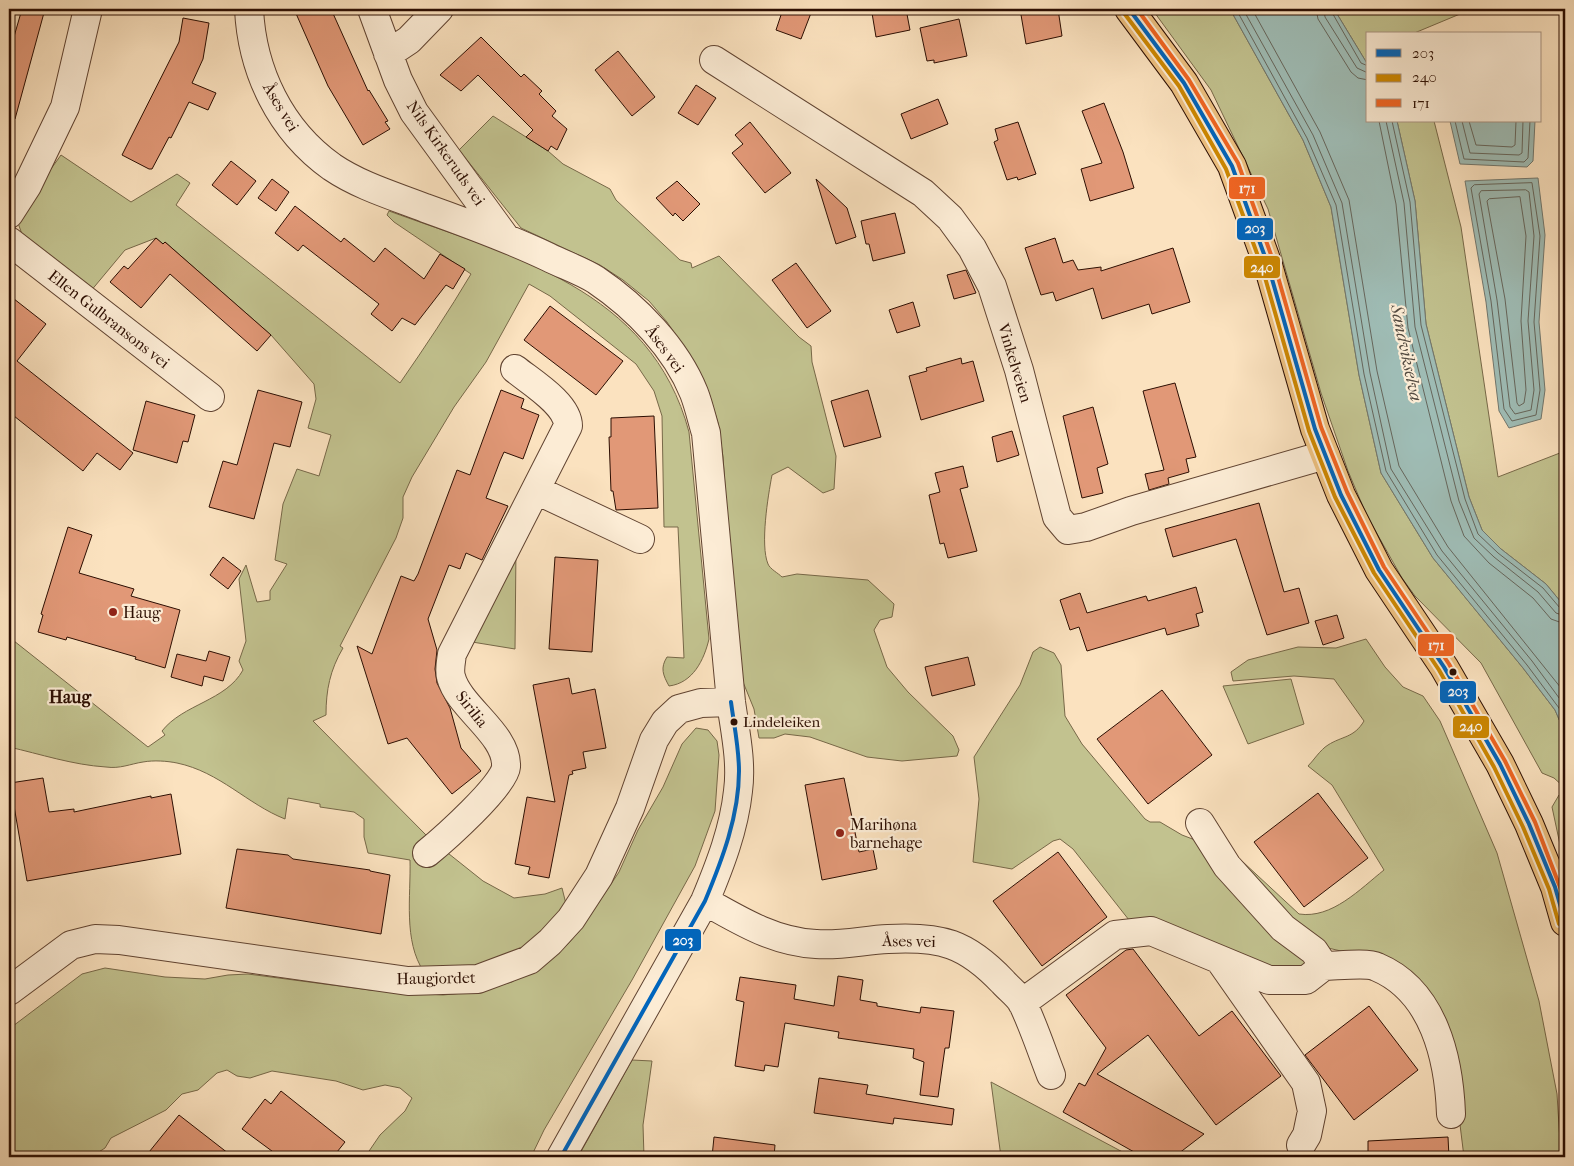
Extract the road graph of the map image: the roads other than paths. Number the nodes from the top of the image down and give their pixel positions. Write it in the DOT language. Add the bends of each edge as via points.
graph roads {
  1 [pos="88,9"];
  2 [pos="249,9"];
  3 [pos="372,9"];
  4 [pos="439,9"];
  5 [pos="1129,9"];
  6 [pos="388,54"];
  7 [pos="714,60"];
  8 [pos="9,214"];
  9 [pos="505,237"];
  10 [pos="9,240"];
  11 [pos="515,369"];
  12 [pos="210,397"];
  13 [pos="1325,455"];
  14 [pos="536,490"];
  15 [pos="640,539"];
  16 [pos="730,702"];
  17 [pos="1200,823"];
  18 [pos="427,853"];
  19 [pos="704,901"];
  20 [pos="1565,922"];
  21 [pos="1221,962"];
  22 [pos="1324,966"];
  23 [pos="9,991"];
  24 [pos="1022,1003"];
  25 [pos="1052,1075"];
  26 [pos="1451,1114"];
  27 [pos="1302,1145"];
  28 [pos="561,1157"];
  1 -- 8 [label="street" via="65,107 27,186"];
  2 -- 9 [label="street, Åses vei" via="250,34 259,71 286,121 302,141 333,167 371,188"];
  3 -- 6 [label="street, Nils Kirkeruds vei"];
  4 -- 6 [label="street" via="409,40"];
  5 -- 13 [label="main road" via="1184,84 1232,166 1268,265"];
  6 -- 9 [label="street, Nils Kirkeruds vei" via="414,112"];
  7 -- 13 [label="street, Vinkelveien" via="922,193 950,218 972,248 992,286 1019,370 1058,517 1068,530"];
  9 -- 16 [label="street, Åses vei" via="595,280 639,315 675,358 693,392 706,433"];
  10 -- 12 [label="street, Ellen Gulbransons vei"];
  11 -- 14 [label="street, Sirilia" via="560,406 568,417 568,426"];
  13 -- 20 [label="main road" via="1379,570 1444,667 1500,764 1556,887"];
  14 -- 15 [label="street"];
  14 -- 18 [label="street, Sirilia" via="452,654 451,676 456,689 501,747 506,767 501,779 456,830"];
  16 -- 19 [label="street, Åses vei" via="737,742 739,789 721,862"];
  16 -- 23 [label="street, Haugjordet" via="701,703 679,709 665,722 654,740 630,808 599,876 572,919 529,960 478,979 408,981 95,939 71,946"];
  17 -- 22 [label="street" via="1227,866 1283,928 1314,951"];
  19 -- 24 [label="street, Åses vei" via="752,928 784,939 817,945 888,939 928,939 951,943 966,949 996,974"];
  19 -- 28 [label="street, Åses vei"];
  21 -- 22 [label="street" via="1268,980 1306,980"];
  21 -- 24 [label="street" via="1151,931 1115,935"];
  21 -- 27 [label="street" via="1306,1083 1312,1111 1308,1135"];
  22 -- 26 [label="street" via="1376,966 1407,986 1428,1015 1442,1047"];
  24 -- 25 [label="street, Åses vei"];
}
